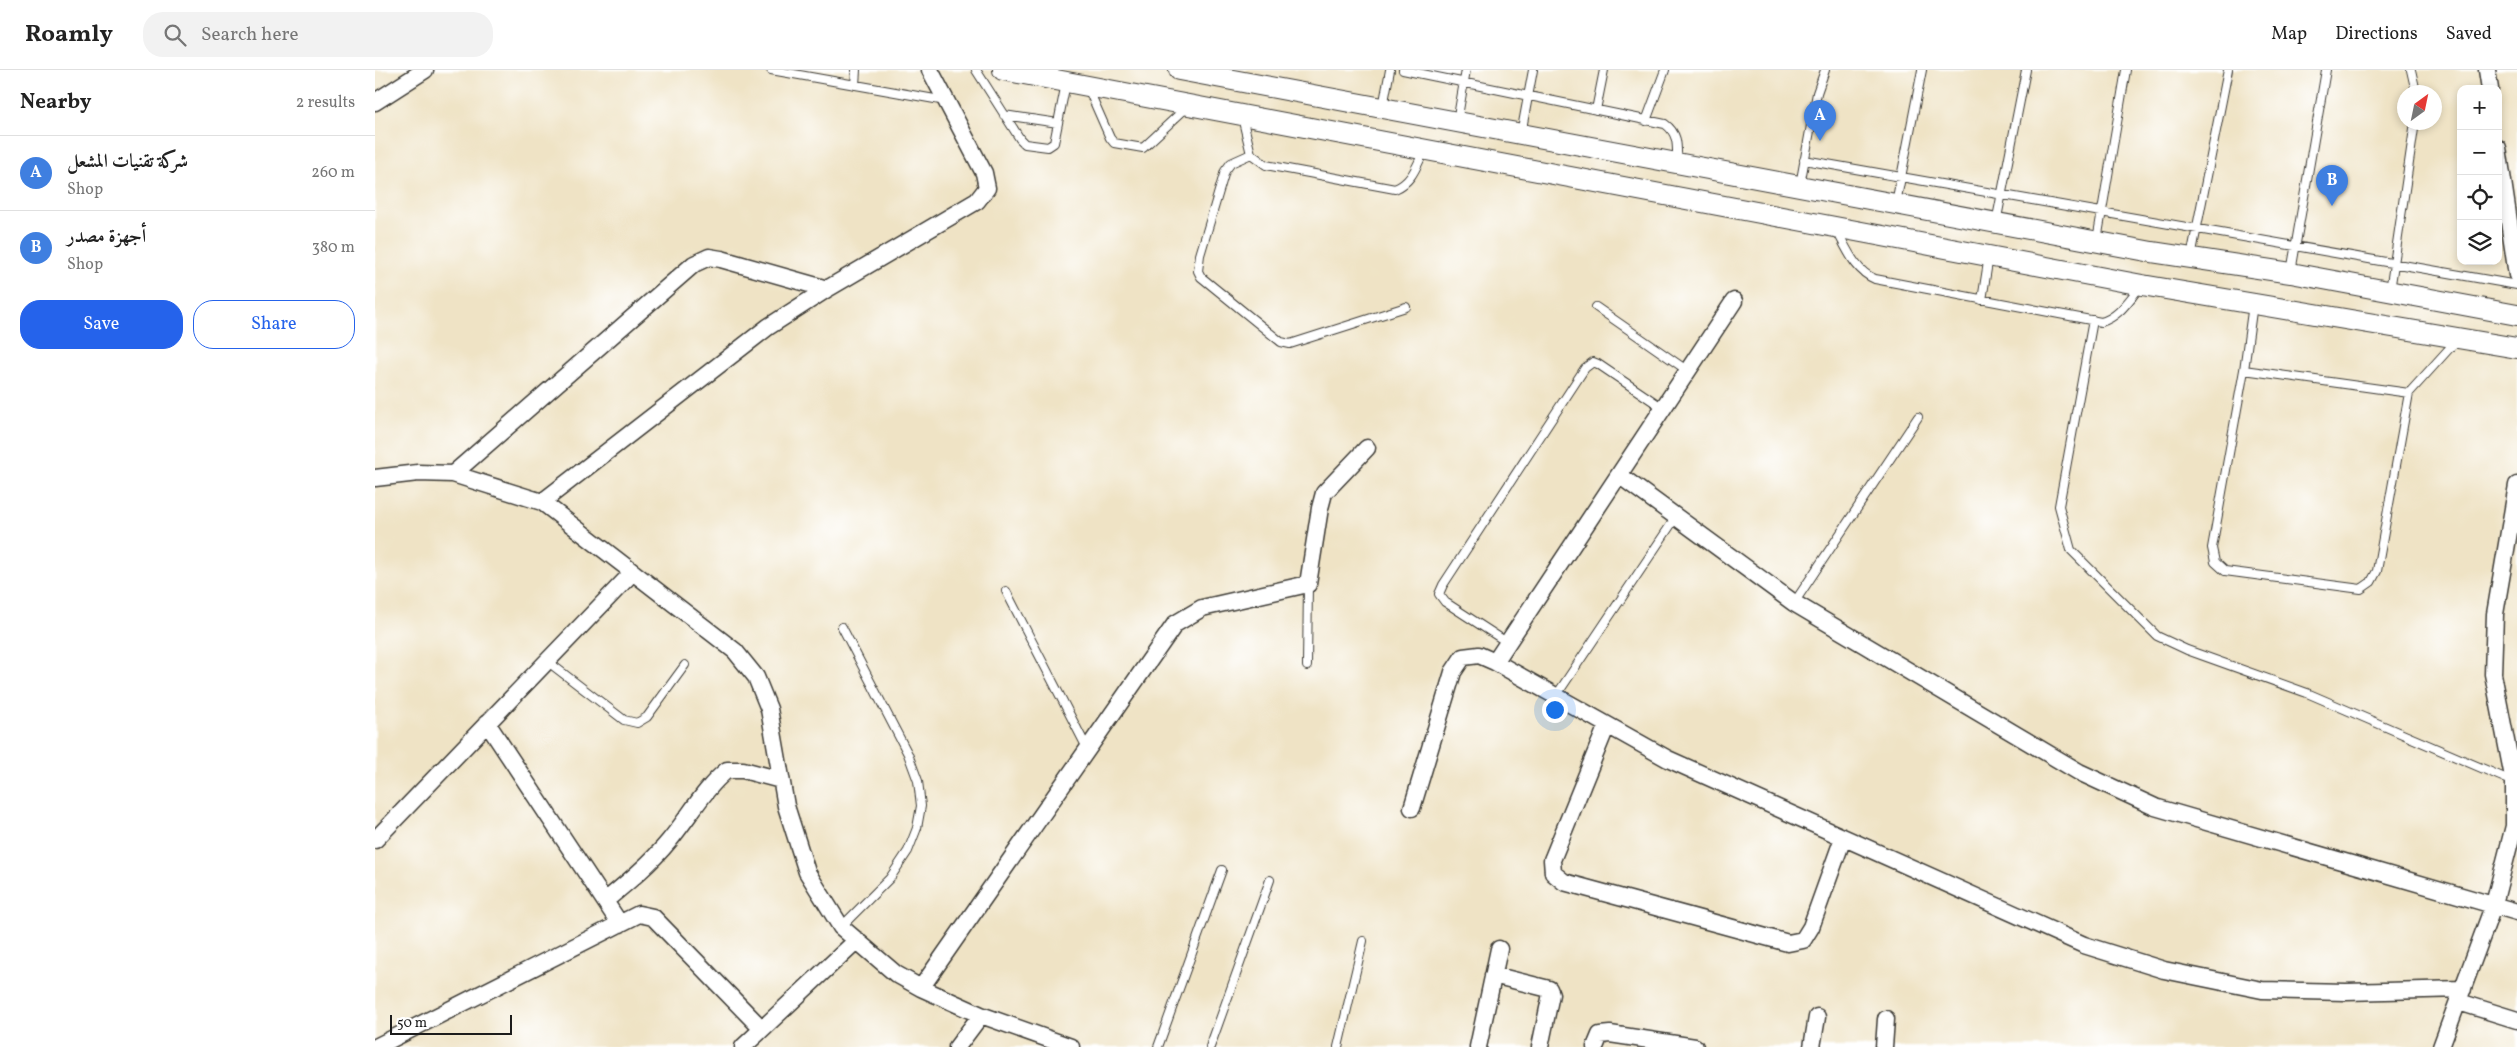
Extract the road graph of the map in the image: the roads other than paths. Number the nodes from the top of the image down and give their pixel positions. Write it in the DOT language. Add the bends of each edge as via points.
graph roads {
  1 [pos="425,70"];
  2 [pos="775,70"];
  3 [pos="857,70"];
  4 [pos="931,70"];
  5 [pos="976,70"];
  6 [pos="1003,70"];
  7 [pos="1179,70"];
  8 [pos="1390,70"];
  9 [pos="1403,70"];
  10 [pos="1466,70"];
  11 [pos="1533,70"];
  12 [pos="1604,70"];
  13 [pos="1665,70"];
  14 [pos="1825,70"];
  15 [pos="1922,70"];
  16 [pos="2025,70"];
  17 [pos="2127,70"];
  18 [pos="2228,70"];
  19 [pos="2326,70"];
  20 [pos="2411,70"];
  21 [pos="2487,70"];
  22 [pos="1067,82"];
  23 [pos="1464,84"];
  24 [pos="855,85"];
  25 [pos="2414,85"];
  26 [pos="2489,85"];
  27 [pos="1087,86"];
  28 [pos="1528,96"];
  29 [pos="375,102"];
  30 [pos="947,102"];
  31 [pos="1188,105"];
  32 [pos="1383,109"];
  33 [pos="1597,110"];
  34 [pos="1004,115"];
  35 [pos="1241,115"];
  36 [pos="1646,121"];
  37 [pos="1058,123"];
  38 [pos="1457,123"];
  39 [pos="2414,130"];
  40 [pos="1521,134"];
  41 [pos="1424,151"];
  42 [pos="1251,154"];
  43 [pos="1804,160"];
  44 [pos="1677,164"];
  45 [pos="2502,175"];
  46 [pos="1901,178"];
  47 [pos="1799,186"];
  48 [pos="2001,196"];
  49 [pos="1896,204"];
  50 [pos="2517,212"];
  51 [pos="2101,214"];
  52 [pos="1996,223"];
  53 [pos="1835,228"];
  54 [pos="2196,229"];
  55 [pos="2510,229"];
  56 [pos="2097,242"];
  57 [pos="2295,245"];
  58 [pos="1989,256"];
  59 [pos="2191,258"];
  60 [pos="2394,263"];
  61 [pos="2291,273"];
  62 [pos="2517,275"];
  63 [pos="2142,285"];
  64 [pos="2517,285"];
  65 [pos="827,289"];
  66 [pos="2390,292"];
  67 [pos="1983,300"];
  68 [pos="1734,301"];
  69 [pos="2253,302"];
  70 [pos="1406,307"];
  71 [pos="1596,307"];
  72 [pos="2517,315"];
  73 [pos="2093,320"];
  74 [pos="2459,337"];
  75 [pos="2517,348"];
  76 [pos="2244,370"];
  77 [pos="1688,371"];
  78 [pos="2409,393"];
  79 [pos="1663,408"];
  80 [pos="1918,418"];
  81 [pos="1367,448"];
  82 [pos="453,474"];
  83 [pos="1619,475"];
  84 [pos="375,478"];
  85 [pos="2517,485"];
  86 [pos="542,502"];
  87 [pos="1676,517"];
  88 [pos="633,572"];
  89 [pos="1308,584"];
  90 [pos="1006,592"];
  91 [pos="1794,603"];
  92 [pos="842,627"];
  93 [pos="1508,643"];
  94 [pos="547,661"];
  95 [pos="1495,662"];
  96 [pos="685,665"];
  97 [pos="1307,666"];
  98 [pos="1556,696"];
  99 [pos="487,723"];
  100 [pos="1607,725"];
  101 [pos="1087,748"];
  102 [pos="781,780"];
  103 [pos="2514,782"];
  104 [pos="1412,808"];
  105 [pos="1843,838"];
  106 [pos="375,840"];
  107 [pos="1222,870"];
  108 [pos="1270,880"];
  109 [pos="605,901"];
  110 [pos="2494,904"];
  111 [pos="2517,912"];
  112 [pos="620,924"];
  113 [pos="841,928"];
  114 [pos="857,940"];
  115 [pos="1363,942"];
  116 [pos="1499,948"];
  117 [pos="1493,976"];
  118 [pos="921,988"];
  119 [pos="2461,996"];
  120 [pos="981,1015"];
  121 [pos="1817,1018"];
  122 [pos="1886,1019"];
  123 [pos="2517,1020"];
  124 [pos="762,1029"];
  125 [pos="376,1047"];
  126 [pos="743,1047"];
  127 [pos="957,1047"];
  128 [pos="1071,1047"];
  129 [pos="1158,1047"];
  130 [pos="1210,1047"];
  131 [pos="1338,1047"];
  132 [pos="1478,1047"];
  133 [pos="1540,1047"];
  134 [pos="1595,1047"];
  135 [pos="1695,1047"];
  136 [pos="1812,1047"];
  137 [pos="1884,1047"];
  138 [pos="2441,1047"];
  1 -- 29 [label="street"];
  2 -- 24 [label="lane"];
  3 -- 24 [label="lane"];
  4 -- 30 [label="street"];
  5 -- 34 [label="lane"];
  6 -- 22 [label="street"];
  7 -- 32 [label="street"];
  8 -- 32 [label="lane"];
  9 -- 23 [label="lane"];
  10 -- 23 [label="lane"];
  11 -- 28 [label="lane"];
  12 -- 33 [label="lane"];
  13 -- 36 [label="lane"];
  14 -- 43 [label="lane" via="1817,93"];
  15 -- 46 [label="lane"];
  16 -- 48 [label="lane"];
  17 -- 51 [label="lane"];
  18 -- 54 [label="lane"];
  19 -- 57 [label="lane"];
  20 -- 25 [label="lane"];
  21 -- 26 [label="street"];
  22 -- 27 [label="street"];
  22 -- 37 [label="lane"];
  23 -- 28 [label="lane"];
  23 -- 38 [label="lane"];
  24 -- 30 [label="lane"];
  27 -- 31 [label="street"];
  27 -- 31 [label="lane" via="1114,143 1143,148"];
  28 -- 33 [label="lane"];
  28 -- 40 [label="lane"];
  30 -- 65 [label="street" via="984,173 987,188 977,201"];
  31 -- 35 [label="street"];
  32 -- 38 [label="street"];
  33 -- 36 [label="lane"];
  34 -- 37 [label="lane"];
  34 -- 37 [label="lane" via="1025,144 1048,147 1054,143"];
  35 -- 41 [label="street"];
  35 -- 42 [label="lane"];
  36 -- 44 [label="lane" via="1665,124 1673,130 1677,139"];
  38 -- 40 [label="street"];
  39 -- 60 [label="lane"];
  40 -- 44 [label="street"];
  41 -- 42 [label="lane" via="1411,178 1395,189 1266,165"];
  41 -- 53 [label="street"];
  42 -- 70 [label="lane" via="1231,163 1225,170 1200,255 1198,271 1201,277 1281,342 1290,344"];
  43 -- 46 [label="lane"];
  43 -- 47 [label="lane"];
  44 -- 47 [label="street"];
  45 -- 55 [label="street"];
  46 -- 48 [label="lane"];
  46 -- 49 [label="lane"];
  47 -- 49 [label="street"];
  48 -- 51 [label="lane"];
  48 -- 52 [label="lane"];
  49 -- 52 [label="street"];
  50 -- 55 [label="street"];
  51 -- 54 [label="lane"];
  51 -- 56 [label="lane"];
  52 -- 56 [label="street"];
  53 -- 58 [label="street"];
  53 -- 67 [label="lane" via="1866,276"];
  54 -- 57 [label="lane"];
  54 -- 59 [label="lane"];
  55 -- 62 [label="street"];
  56 -- 59 [label="street"];
  57 -- 60 [label="lane"];
  57 -- 61 [label="lane"];
  58 -- 63 [label="street"];
  58 -- 67 [label="lane"];
  59 -- 61 [label="street"];
  60 -- 64 [label="lane"];
  60 -- 66 [label="lane"];
  61 -- 66 [label="street"];
  63 -- 69 [label="street"];
  63 -- 73 [label="lane" via="2111,319"];
  65 -- 82 [label="street" via="721,259 709,257 694,264"];
  65 -- 86 [label="street" via="768,327"];
  66 -- 72 [label="street"];
  67 -- 73 [label="lane"];
  68 -- 77 [label="street"];
  69 -- 74 [label="street"];
  69 -- 76 [label="lane"];
  71 -- 77 [label="lane"];
  73 -- 103 [label="lane" via="2059,506 2071,550 2157,636 2307,693"];
  74 -- 75 [label="street"];
  74 -- 78 [label="lane"];
  76 -- 78 [label="lane"];
  76 -- 78 [label="lane" via="2212,548 2215,562 2225,571 2361,588 2371,582 2377,571"];
  77 -- 79 [label="street"];
  79 -- 83 [label="street"];
  79 -- 93 [label="lane" via="1598,364 1593,362 1585,368 1439,594 1445,602"];
  80 -- 91 [label="lane"];
  81 -- 89 [label="street" via="1324,493"];
  82 -- 84 [label="street" via="418,473"];
  82 -- 86 [label="street"];
  83 -- 87 [label="street"];
  83 -- 93 [label="street"];
  85 -- 103 [label="street" via="2495,614 2493,674"];
  86 -- 88 [label="street"];
  87 -- 91 [label="street"];
  87 -- 98 [label="lane"];
  88 -- 94 [label="street"];
  88 -- 102 [label="street" via="735,650 756,677 769,709"];
  89 -- 97 [label="lane"];
  89 -- 101 [label="street" via="1202,608 1175,624"];
  90 -- 101 [label="lane"];
  91 -- 110 [label="street" via="2079,772 2155,807"];
  92 -- 113 [label="lane" via="908,754 918,781 921,806 908,851 890,878"];
  93 -- 95 [label="street"];
  94 -- 96 [label="lane" via="624,720 637,723 647,717"];
  94 -- 99 [label="street"];
  95 -- 98 [label="street"];
  95 -- 104 [label="street" via="1479,655 1463,657 1453,672"];
  98 -- 100 [label="street"];
  99 -- 106 [label="street"];
  99 -- 109 [label="street"];
  100 -- 105 [label="street" via="1668,759"];
  100 -- 105 [label="street" via="1552,860 1553,873 1564,882 1788,943 1803,940 1811,927"];
  101 -- 118 [label="street"];
  102 -- 109 [label="street" via="743,770 727,770 714,780 669,842 643,871"];
  102 -- 113 [label="street" via="807,872"];
  103 -- 110 [label="street" via="2514,826"];
  105 -- 119 [label="street" via="2084,946 2164,970 2262,990"];
  107 -- 129 [label="lane"];
  108 -- 130 [label="lane"];
  109 -- 112 [label="street"];
  110 -- 111 [label="street"];
  110 -- 119 [label="street"];
  112 -- 124 [label="street" via="639,914 653,917"];
  112 -- 125 [label="street"];
  113 -- 114 [label="street"];
  114 -- 118 [label="street" via="896,974"];
  114 -- 124 [label="street"];
  115 -- 131 [label="lane"];
  116 -- 117 [label="street"];
  117 -- 132 [label="street"];
  117 -- 133 [label="street" via="1549,989 1551,994"];
  118 -- 120 [label="street"];
  119 -- 123 [label="street"];
  119 -- 138 [label="street"];
  120 -- 127 [label="street"];
  120 -- 128 [label="street"];
  121 -- 136 [label="street"];
  122 -- 137 [label="street"];
  124 -- 126 [label="street"];
  134 -- 135 [label="street" via="1600,1035 1610,1034"];
}
